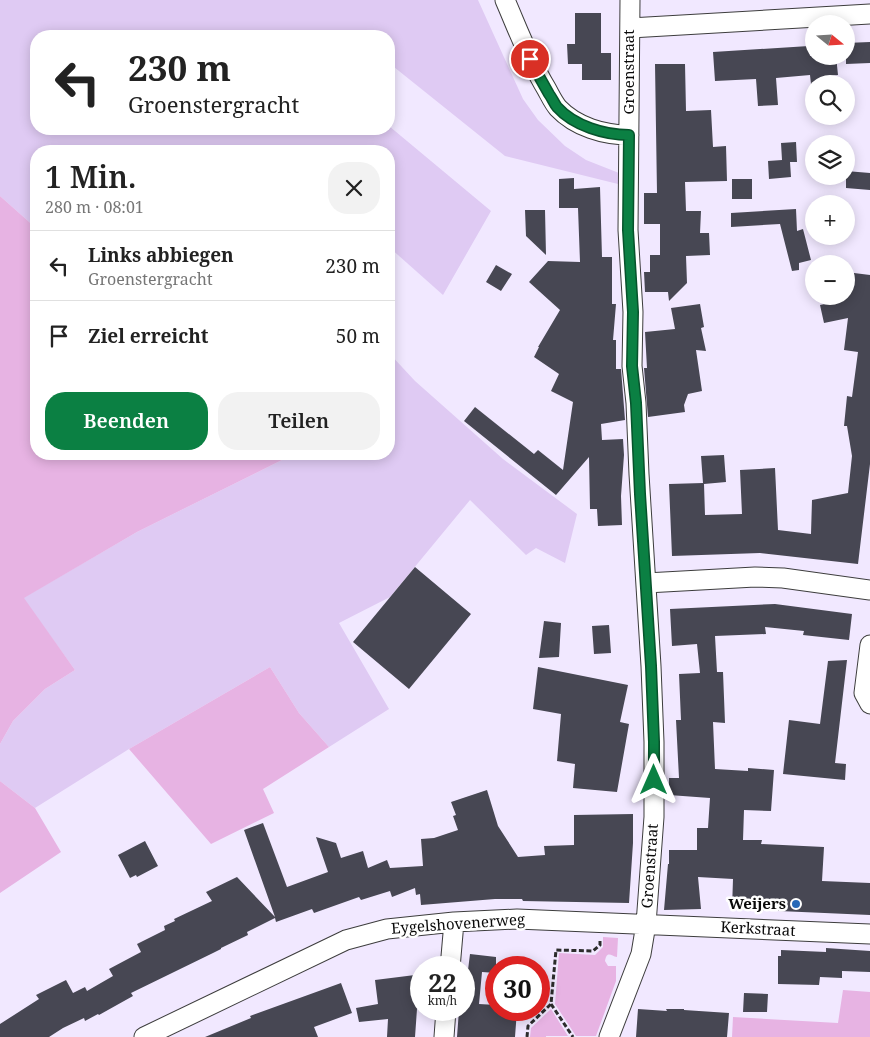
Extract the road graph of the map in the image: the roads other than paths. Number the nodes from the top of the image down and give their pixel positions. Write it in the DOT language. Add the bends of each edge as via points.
graph roads {
  1 [pos="505,0"];
  2 [pos="630,0"];
  3 [pos="870,14"];
  4 [pos="630,28"];
  5 [pos="629,135"];
  6 [pos="646,584"];
  7 [pos="870,590"];
  8 [pos="870,645"];
  9 [pos="870,704"];
  10 [pos="454,922"];
  11 [pos="646,924"];
  12 [pos="870,934"];
  13 [pos="451,956"];
  14 [pos="445,1021"];
  15 [pos="144,1037"];
  16 [pos="444,1037"];
  17 [pos="610,1037"];
  1 -- 5 [label="street" via="536,72 557,106 566,115 592,128"];
  2 -- 4 [label="street, Groenstraat"];
  3 -- 4 [label="street"];
  4 -- 5 [label="street, Groenstraat"];
  5 -- 6 [label="street, Groenstraat" via="632,366"];
  6 -- 7 [label="street" via="783,578"];
  6 -- 11 [label="street, Groenstraat" via="654,742 654,817"];
  8 -- 9 [label="street" via="864,693"];
  10 -- 11 [label="street, Eygelshovenerweg" via="517,918"];
  10 -- 13 [label="street"];
  10 -- 15 [label="street, Eygelshovenerweg" via="387,929 346,940"];
  11 -- 12 [label="street, Kerkstraat"];
  11 -- 17 [label="street, Groenstraat" via="641,954"];
  14 -- 16 [label="street"];
}
